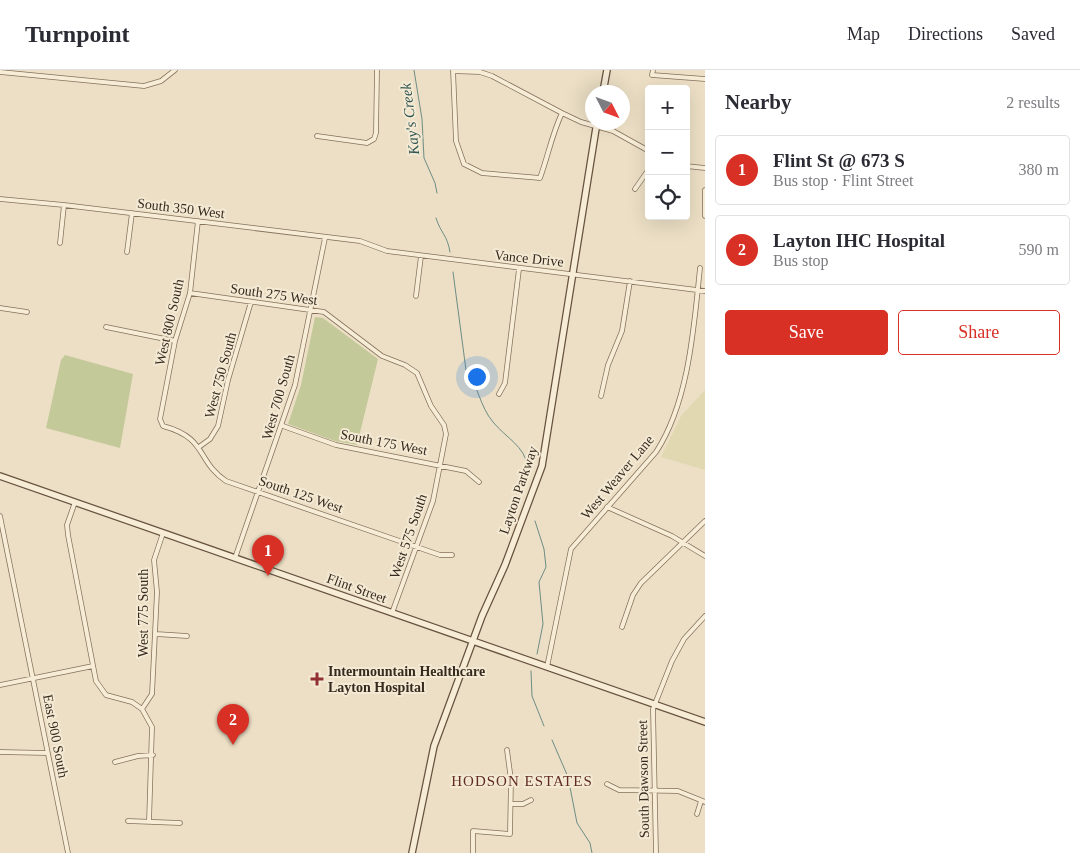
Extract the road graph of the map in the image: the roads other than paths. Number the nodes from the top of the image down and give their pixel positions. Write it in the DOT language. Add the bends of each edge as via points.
graph roads {
  1 [pos="175,70"];
  2 [pos="377,70"];
  3 [pos="607,70"];
  4 [pos="653,70"];
  5 [pos="453,71"];
  6 [pos="0,72"];
  7 [pos="705,79"];
  8 [pos="604,85"];
  9 [pos="562,113"];
  10 [pos="585,121"];
  11 [pos="596,130"];
  12 [pos="610,130"];
  13 [pos="318,136"];
  14 [pos="645,149"];
  15 [pos="690,166"];
  16 [pos="705,168"];
  17 [pos="645,175"];
  18 [pos="635,189"];
  19 [pos="705,190"];
  20 [pos="0,199"];
  21 [pos="64,205"];
  22 [pos="132,213"];
  23 [pos="705,216"];
  24 [pos="198,221"];
  25 [pos="325,238"];
  26 [pos="360,242"];
  27 [pos="60,243"];
  28 [pos="127,252"];
  29 [pos="421,256"];
  30 [pos="700,268"];
  31 [pos="519,269"];
  32 [pos="574,273"];
  33 [pos="630,282"];
  34 [pos="698,290"];
  35 [pos="705,291"];
  36 [pos="190,293"];
  37 [pos="416,296"];
  38 [pos="251,302"];
  39 [pos="0,308"];
  40 [pos="312,309"];
  41 [pos="27,312"];
  42 [pos="106,327"];
  43 [pos="175,341"];
  44 [pos="499,394"];
  45 [pos="601,396"];
  46 [pos="163,426"];
  47 [pos="282,426"];
  48 [pos="200,447"];
  49 [pos="440,465"];
  50 [pos="0,477"];
  51 [pos="479,482"];
  52 [pos="260,491"];
  53 [pos="75,502"];
  54 [pos="607,507"];
  55 [pos="0,516"];
  56 [pos="705,521"];
  57 [pos="1,522"];
  58 [pos="163,533"];
  59 [pos="684,543"];
  60 [pos="416,547"];
  61 [pos="452,555"];
  62 [pos="705,556"];
  63 [pos="235,558"];
  64 [pos="392,614"];
  65 [pos="705,616"];
  66 [pos="622,627"];
  67 [pos="156,634"];
  68 [pos="188,636"];
  69 [pos="472,642"];
  70 [pos="93,666"];
  71 [pos="547,667"];
  72 [pos="34,678"];
  73 [pos="0,685"];
  74 [pos="654,704"];
  75 [pos="142,709"];
  76 [pos="705,722"];
  77 [pos="507,750"];
  78 [pos="0,752"];
  79 [pos="47,753"];
  80 [pos="153,756"];
  81 [pos="115,762"];
  82 [pos="607,784"];
  83 [pos="654,790"];
  84 [pos="531,800"];
  85 [pos="703,801"];
  86 [pos="511,804"];
  87 [pos="697,814"];
  88 [pos="128,821"];
  89 [pos="149,822"];
  90 [pos="180,823"];
  91 [pos="68,853"];
  92 [pos="412,853"];
  93 [pos="473,853"];
  94 [pos="656,853"];
  1 -- 6 [label="street" via="161,81 144,86"];
  2 -- 13 [label="street" via="374,139 367,143"];
  3 -- 8 [label="main road"];
  4 -- 7 [label="street" via="652,75"];
  5 -- 9 [label="street" via="486,74"];
  5 -- 9 [label="street" via="456,141 464,164 482,173 540,178"];
  9 -- 10 [label="street"];
  11 -- 32 [label="main road, Layton Parkway"];
  12 -- 14 [label="street"];
  15 -- 16 [label="street"];
  17 -- 18 [label="street"];
  19 -- 23 [label="street"];
  20 -- 21 [label="street, South 350 West"];
  21 -- 22 [label="street, South 350 West"];
  21 -- 27 [label="street"];
  22 -- 24 [label="street, South 350 West"];
  22 -- 28 [label="street"];
  24 -- 25 [label="street, South 350 West"];
  24 -- 36 [label="street, West 800 South"];
  25 -- 26 [label="street, South 350 West"];
  25 -- 40 [label="street, West 700 South"];
  26 -- 29 [label="street, Vance Drive" via="386,251"];
  29 -- 31 [label="street, Vance Drive"];
  29 -- 37 [label="street"];
  30 -- 34 [label="street, West Weaver Lane"];
  31 -- 32 [label="street, Vance Drive"];
  31 -- 44 [label="street" via="505,383"];
  32 -- 33 [label="street, Vance Drive"];
  32 -- 69 [label="main road, Layton Parkway" via="542,466"];
  33 -- 34 [label="street, Vance Drive"];
  33 -- 45 [label="street" via="622,331 608,365"];
  34 -- 35 [label="street, Vance Drive"];
  34 -- 54 [label="street, West Weaver Lane" via="690,350 666,436 656,452"];
  36 -- 38 [label="street, South 275 West"];
  36 -- 43 [label="street, West 800 South"];
  38 -- 40 [label="street, South 275 West"];
  38 -- 48 [label="street, West 750 South" via="218,426"];
  39 -- 41 [label="street"];
  40 -- 47 [label="street, West 700 South"];
  40 -- 49 [label="street, South 275 West" via="333,317 382,356 412,368 417,374 431,406 444,424 446,434"];
  42 -- 43 [label="street"];
  43 -- 46 [label="street, West 800 South" via="160,419"];
  46 -- 48 [label="street, South 125 West" via="189,436"];
  47 -- 49 [label="street, South 175 West" via="336,445"];
  47 -- 52 [label="street, West 700 South"];
  48 -- 52 [label="street, South 125 West" via="217,475"];
  49 -- 51 [label="street, South 175 West" via="466,471"];
  49 -- 60 [label="street, West 575 South" via="433,501"];
  50 -- 53 [label="main road, Flint Street"];
  52 -- 60 [label="street, South 125 West"];
  52 -- 63 [label="street, West 700 South"];
  53 -- 58 [label="main road, Flint Street"];
  53 -- 70 [label="street" via="67,526"];
  54 -- 59 [label="street"];
  54 -- 71 [label="street, West Weaver Lane" via="571,549"];
  55 -- 57 [label="street, East 900 South"];
  56 -- 59 [label="street"];
  57 -- 72 [label="street, East 900 South"];
  58 -- 63 [label="main road, Flint Street"];
  58 -- 67 [label="street, West 775 South" via="154,560"];
  59 -- 62 [label="street"];
  59 -- 66 [label="street" via="641,583 633,595"];
  60 -- 61 [label="street, South 125 West" via="440,555"];
  60 -- 64 [label="street, West 575 South"];
  63 -- 64 [label="main road, Flint Street"];
  64 -- 69 [label="main road, Flint Street"];
  65 -- 74 [label="street, South Dawson Street" via="684,639"];
  67 -- 68 [label="street"];
  67 -- 75 [label="street, West 775 South" via="152,694"];
  69 -- 71 [label="main road, Flint Street"];
  69 -- 92 [label="main road, Layton Parkway" via="434,746"];
  70 -- 72 [label="street"];
  70 -- 75 [label="street" via="96,681 106,695 132,702"];
  71 -- 74 [label="main road, Flint Street"];
  72 -- 73 [label="street"];
  72 -- 79 [label="street, East 900 South"];
  74 -- 76 [label="main road, Flint Street"];
  74 -- 83 [label="street, South Dawson Street"];
  75 -- 80 [label="street" via="152,727"];
  77 -- 86 [label="street"];
  78 -- 79 [label="street"];
  79 -- 91 [label="street, East 900 South"];
  80 -- 81 [label="street"];
  80 -- 89 [label="street"];
  82 -- 83 [label="street" via="619,790"];
  83 -- 85 [label="street" via="678,791"];
  83 -- 94 [label="street, South Dawson Street"];
  84 -- 86 [label="street"];
  85 -- 87 [label="street"];
  86 -- 93 [label="street" via="510,834 473,831"];
  88 -- 89 [label="street"];
  89 -- 90 [label="street"];
}
